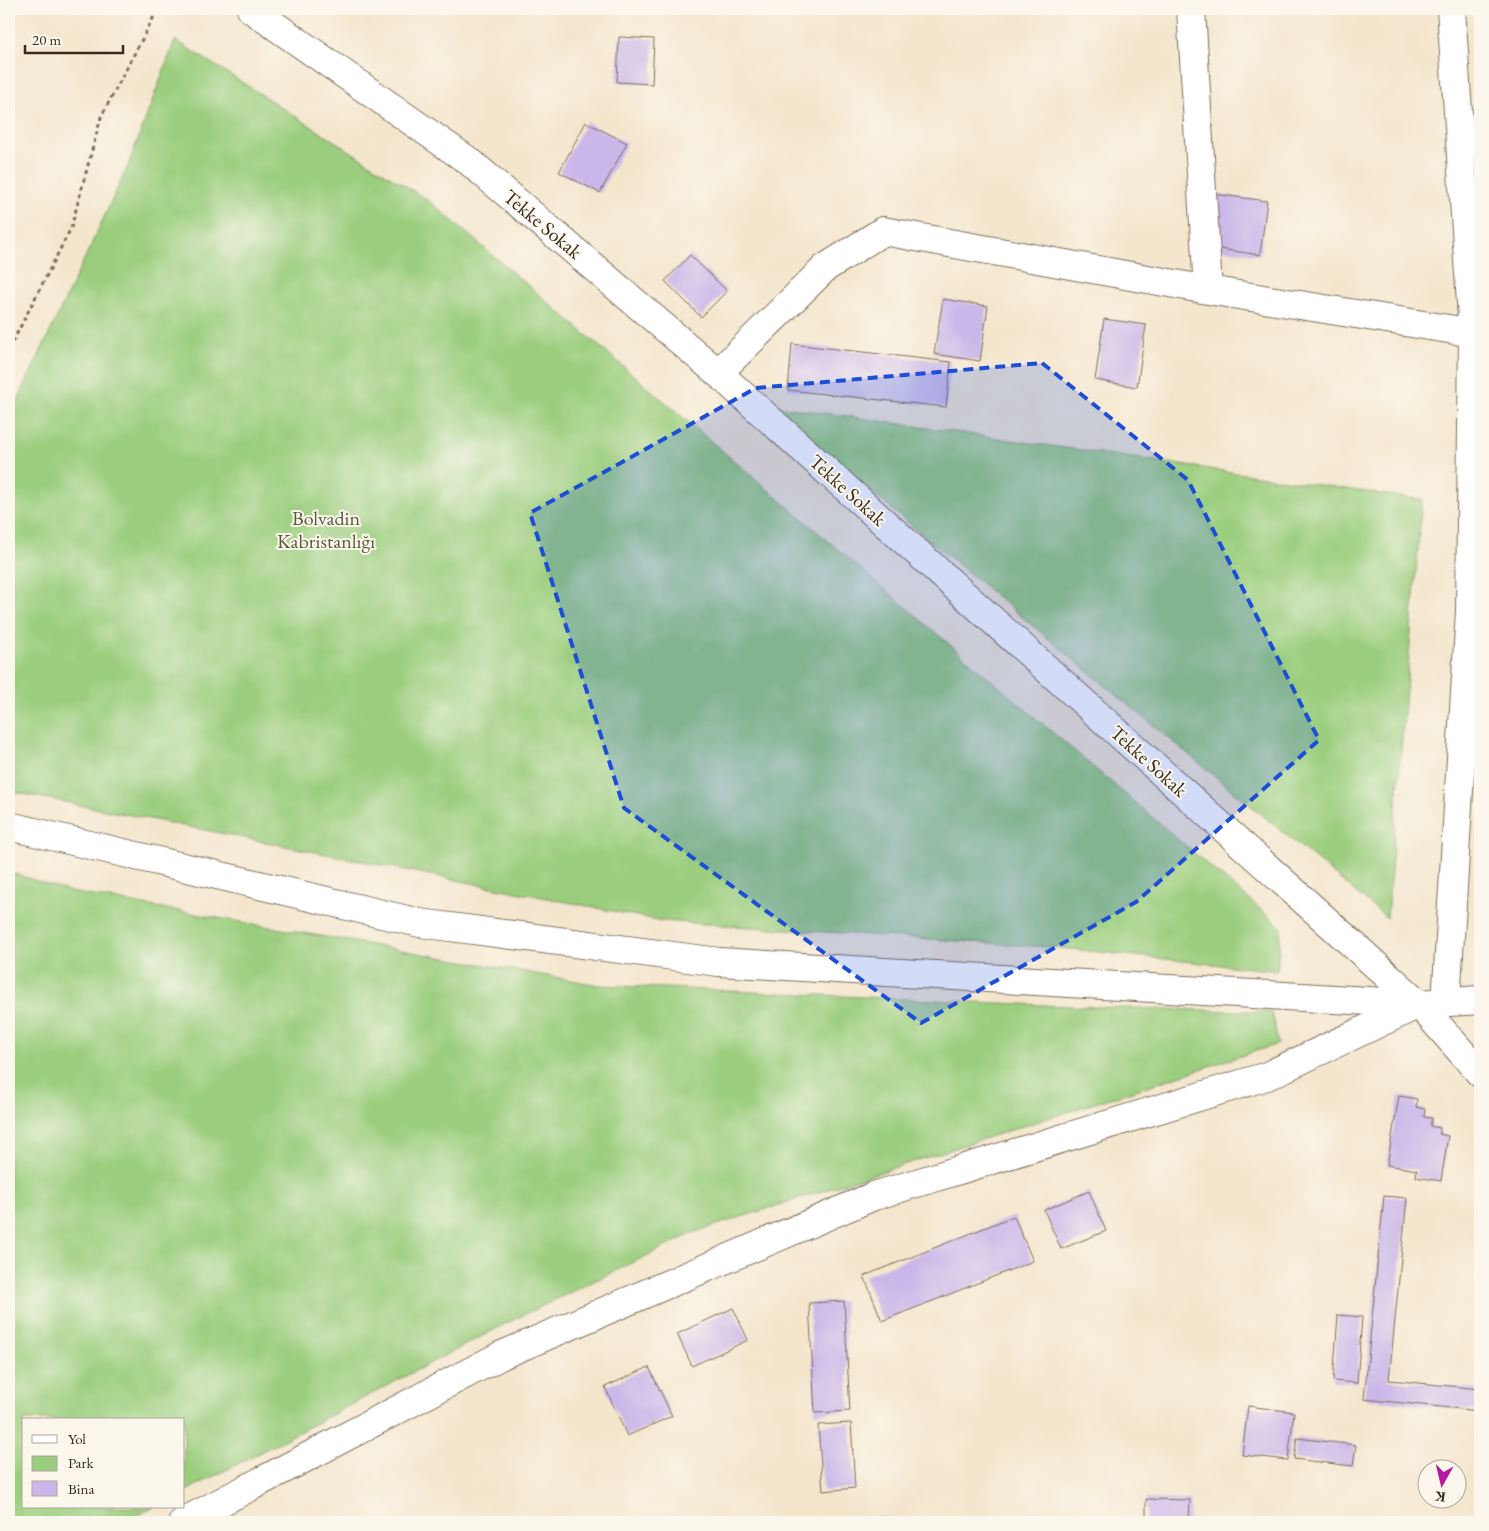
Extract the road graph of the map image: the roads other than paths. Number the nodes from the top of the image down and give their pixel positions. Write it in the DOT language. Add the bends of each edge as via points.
graph roads {
  1 [pos="251,9"];
  2 [pos="1191,9"];
  3 [pos="1451,9"];
  4 [pos="1475,286"];
  5 [pos="1208,290"];
  6 [pos="1473,333"];
  7 [pos="718,372"];
  8 [pos="1475,612"];
  9 [pos="9,826"];
  10 [pos="1480,1000"];
  11 [pos="1433,1003"];
  12 [pos="1480,1073"];
  13 [pos="183,1522"];
  1 -- 7 [label="street, Tekke Sokak" via="470,162"];
  2 -- 5 [label="street"];
  3 -- 4 [label="street"];
  4 -- 6 [label="street"];
  5 -- 6 [label="street"];
  5 -- 7 [label="street" via="883,231 825,268"];
  6 -- 8 [label="street"];
  7 -- 11 [label="street, Tekke Sokak"];
  8 -- 11 [label="street"];
  9 -- 11 [label="street" via="420,924 719,962"];
  10 -- 11 [label="street"];
  11 -- 12 [label="street, Tekke Sokak"];
  11 -- 13 [label="street" via="1267,1076 874,1196 502,1355"];
}
